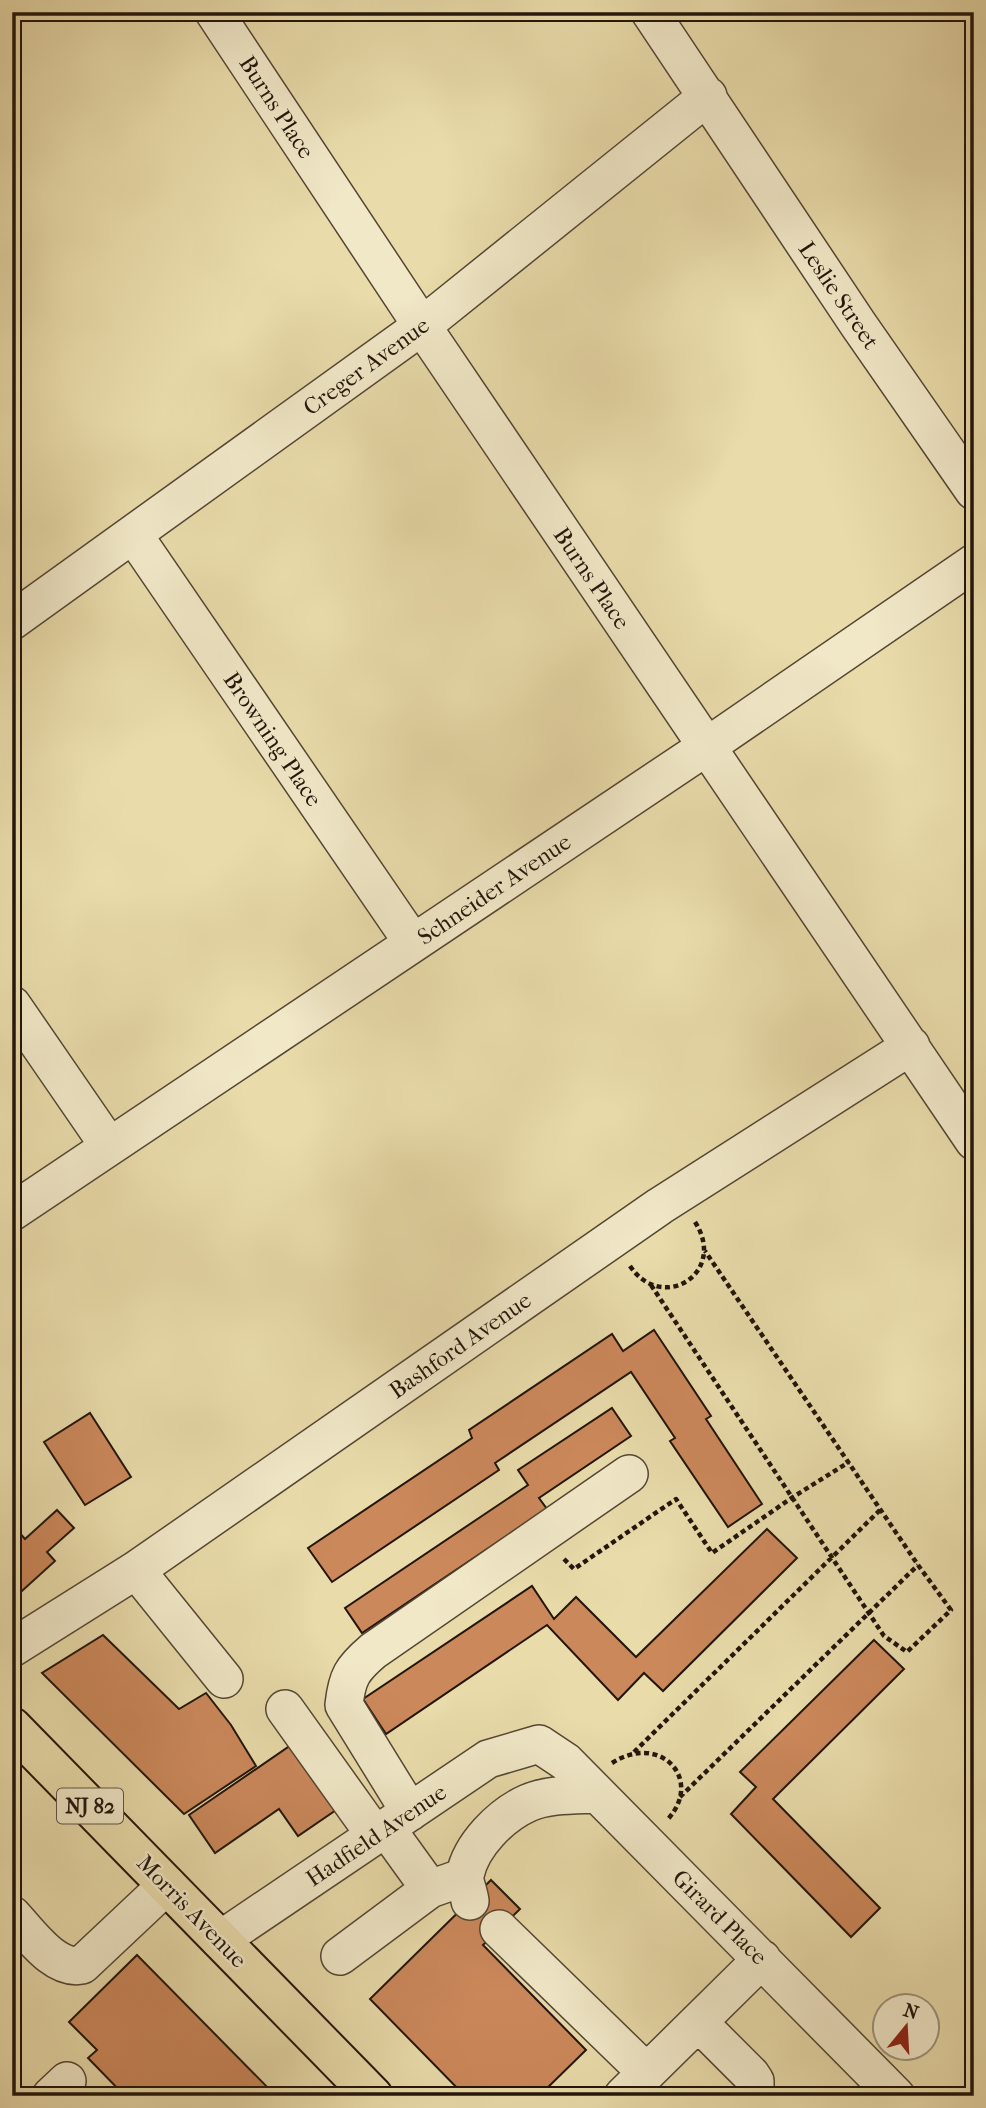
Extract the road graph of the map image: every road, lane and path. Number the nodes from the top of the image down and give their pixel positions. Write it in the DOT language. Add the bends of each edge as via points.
graph roads {
  1 [pos="214,12"];
  2 [pos="650,12"];
  3 [pos="708,96"];
  4 [pos="422,326"];
  5 [pos="974,491"];
  6 [pos="133,534"];
  7 [pos="974,563"];
  8 [pos="12,621"];
  9 [pos="706,747"];
  10 [pos="413,943"];
  11 [pos="12,1005"];
  12 [pos="911,1046"];
  13 [pos="974,1141"];
  14 [pos="109,1146"];
  15 [pos="676,1196"];
  16 [pos="12,1212"];
  17 [pos="612,1240"];
  18 [pos="705,1251"];
  19 [pos="652,1285"];
  20 [pos="849,1462"];
  21 [pos="629,1474"];
  22 [pos="793,1497"];
  23 [pos="880,1510"];
  24 [pos="559,1555"];
  25 [pos="833,1557"];
  26 [pos="918,1565"];
  27 [pos="136,1570"];
  28 [pos="869,1613"];
  29 [pos="12,1648"];
  30 [pos="224,1679"];
  31 [pos="285,1709"];
  32 [pos="12,1727"];
  33 [pos="539,1744"];
  34 [pos="634,1752"];
  35 [pos="593,1790"];
  36 [pos="680,1797"];
  37 [pos="390,1825"];
  38 [pos="646,1843"];
  39 [pos="167,1885"];
  40 [pos="430,1889"];
  41 [pos="12,1915"];
  42 [pos="499,1929"];
  43 [pos="220,1940"];
  44 [pos="340,1956"];
  45 [pos="762,1959"];
  46 [pos="698,2022"];
  47 [pos="634,2084"];
  48 [pos="373,2096"];
  49 [pos="755,2096"];
  50 [pos="896,2096"];
  1 -- 4 [label="street, Burns Place"];
  2 -- 3 [label="street, Leslie Street"];
  3 -- 4 [label="street, Creger Avenue"];
  3 -- 5 [label="street, Leslie Street"];
  4 -- 6 [label="street, Creger Avenue"];
  4 -- 9 [label="street, Burns Place"];
  6 -- 8 [label="street, Creger Avenue"];
  6 -- 10 [label="street, Browning Place"];
  7 -- 9 [label="street, Schneider Avenue"];
  9 -- 10 [label="street, Schneider Avenue"];
  9 -- 12 [label="street, Burns Place"];
  10 -- 14 [label="street, Schneider Avenue"];
  11 -- 14 [label="street"];
  12 -- 13 [label="street, Burns Place"];
  12 -- 15 [label="street, Bashford Avenue"];
  14 -- 16 [label="street, Schneider Avenue"];
  15 -- 17 [label="street, Bashford Avenue"];
  15 -- 18 [label="path" via="703,1234"];
  17 -- 19 [label="path" via="634,1271"];
  17 -- 27 [label="street, Bashford Avenue"];
  18 -- 19 [label="path" via="687,1282 673,1287"];
  18 -- 20 [label="path"];
  19 -- 22 [label="path"];
  20 -- 22 [label="path"];
  20 -- 23 [label="path"];
  21 -- 37 [label="street" via="354,1667 344,1705"];
  22 -- 24 [label="path" via="712,1553 676,1499 574,1569"];
  22 -- 25 [label="path"];
  23 -- 25 [label="path"];
  23 -- 26 [label="path"];
  25 -- 28 [label="path"];
  25 -- 34 [label="path"];
  26 -- 28 [label="path"];
  26 -- 28 [label="path" via="951,1610 907,1652 884,1636"];
  27 -- 29 [label="street, Bashford Avenue"];
  27 -- 30 [label="street"];
  28 -- 36 [label="path"];
  31 -- 37 [label="street"];
  32 -- 39 [label="main road, Morris Avenue / NJ 82"];
  33 -- 35 [label="street, Girard Place" via="566,1762"];
  33 -- 37 [label="street, Hadfield Avenue" via="488,1759"];
  34 -- 35 [label="path" via="610,1764"];
  34 -- 36 [label="path" via="660,1754 682,1783"];
  35 -- 38 [label="street, Girard Place"];
  35 -- 40 [label="street" via="528,1802 481,1842 467,1889"];
  36 -- 38 [label="path" via="678,1808"];
  37 -- 40 [label="street"];
  37 -- 43 [label="street, Hadfield Avenue"];
  38 -- 45 [label="street, Girard Place"];
  39 -- 41 [label="street" via="82,1965 73,1967 58,1963"];
  39 -- 43 [label="main road, Morris Avenue / NJ 82"];
  40 -- 44 [label="street"];
  42 -- 47 [label="street"];
  43 -- 48 [label="main road, Morris Avenue / NJ 82"];
  45 -- 46 [label="street"];
  45 -- 50 [label="street, Girard Place"];
  46 -- 47 [label="street"];
  46 -- 49 [label="street" via="751,2075"];
}
